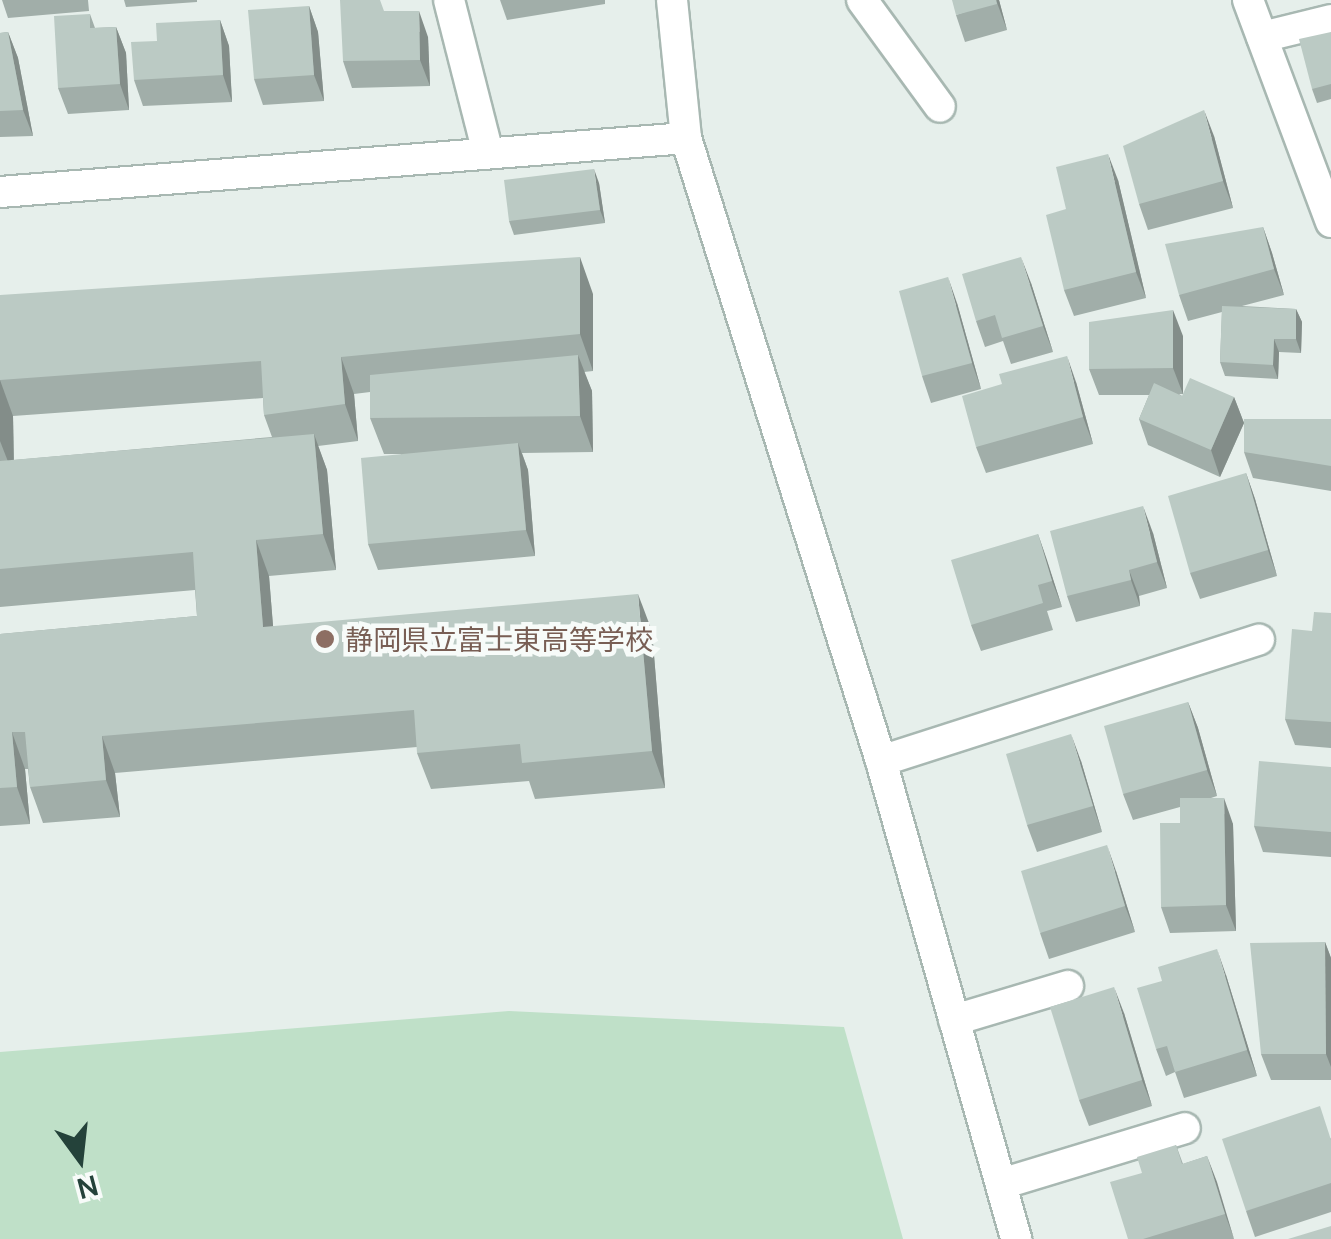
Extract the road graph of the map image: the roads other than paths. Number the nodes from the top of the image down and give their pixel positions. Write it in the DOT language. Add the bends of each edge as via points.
graph roads {
  1 [pos="450,0"];
  2 [pos="672,0"];
  3 [pos="862,0"];
  4 [pos="1248,0"];
  5 [pos="1331,20"];
  6 [pos="1262,37"];
  7 [pos="940,108"];
  8 [pos="686,138"];
  9 [pos="488,154"];
  10 [pos="0,192"];
  11 [pos="1331,222"];
  12 [pos="1259,640"];
  13 [pos="881,761"];
  14 [pos="1068,986"];
  15 [pos="954,1020"];
  16 [pos="1185,1128"];
  17 [pos="1001,1184"];
  18 [pos="1016,1239"];
  1 -- 9 [label="street"];
  2 -- 8 [label="street"];
  3 -- 7 [label="street"];
  4 -- 6 [label="street"];
  5 -- 6 [label="street"];
  6 -- 11 [label="street"];
  8 -- 9 [label="street"];
  8 -- 13 [label="street"];
  9 -- 10 [label="street"];
  12 -- 13 [label="street"];
  13 -- 15 [label="street"];
  14 -- 15 [label="street"];
  15 -- 17 [label="street"];
  16 -- 17 [label="street"];
  17 -- 18 [label="street"];
}
